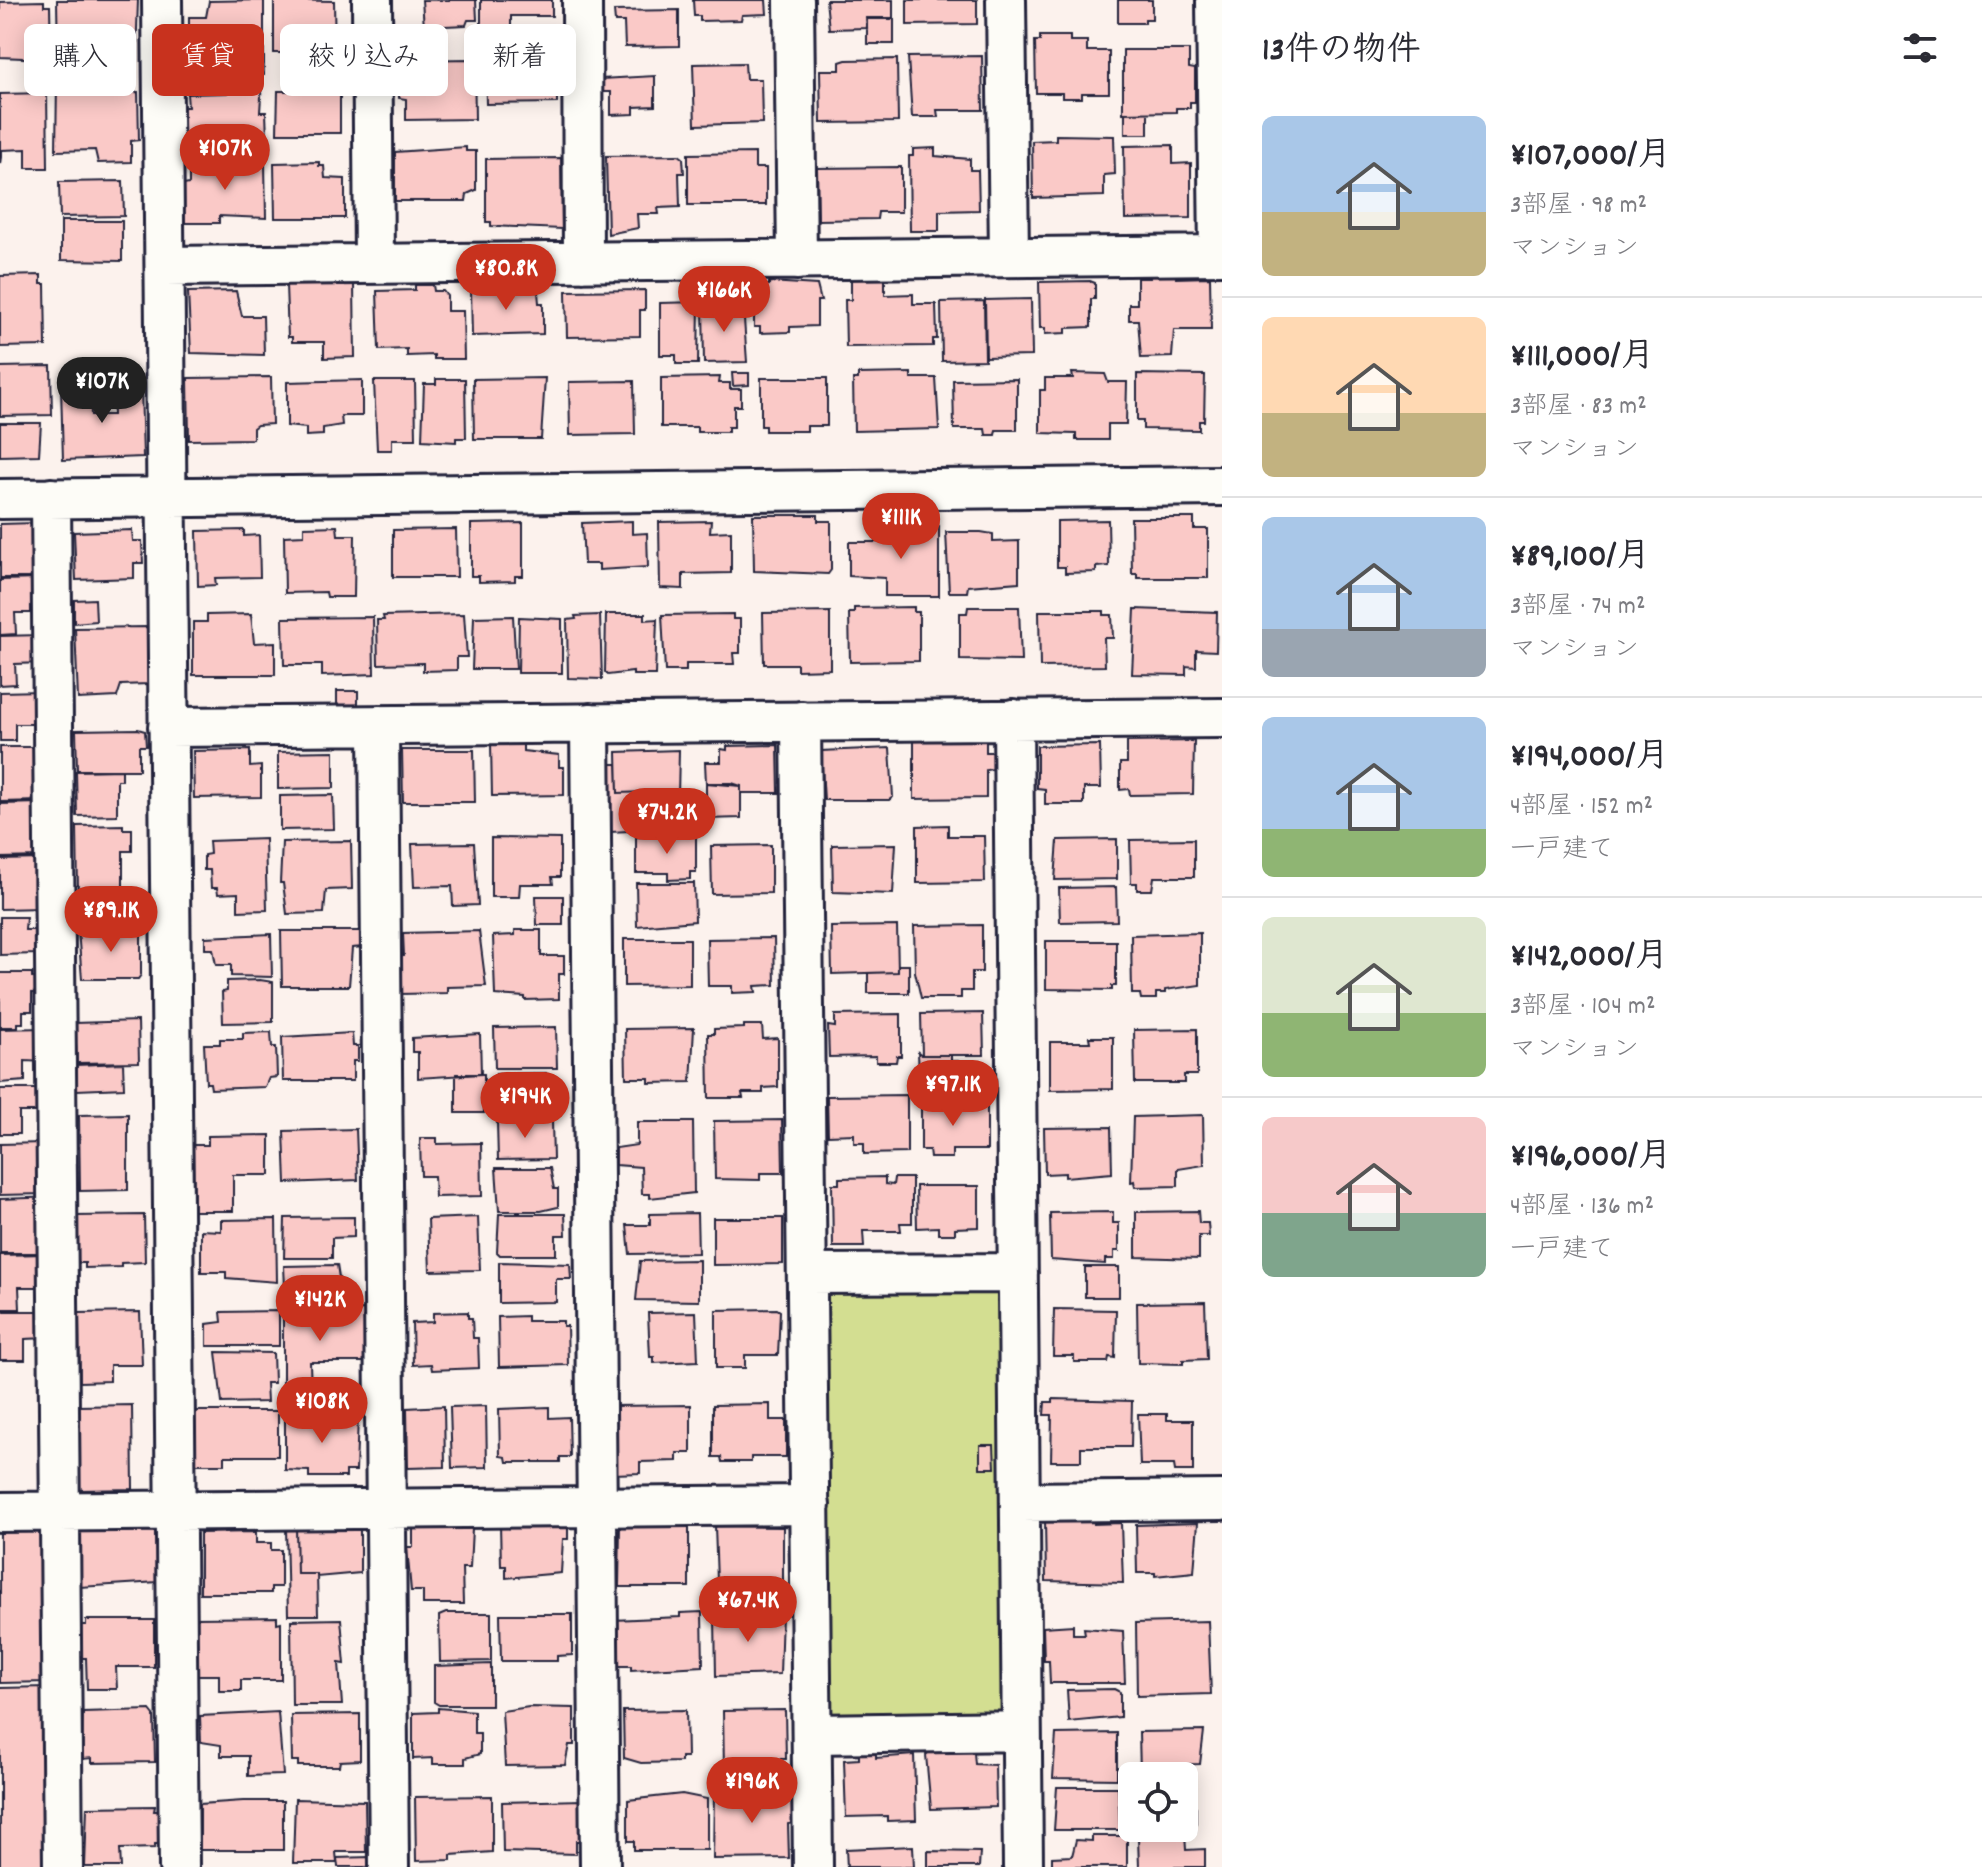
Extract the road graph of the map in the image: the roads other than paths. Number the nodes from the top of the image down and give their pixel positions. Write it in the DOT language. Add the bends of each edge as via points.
graph roads {
  1 [pos="162,0"];
  2 [pos="372,0"];
  3 [pos="582,0"];
  4 [pos="794,0"];
  5 [pos="1006,0"];
  6 [pos="1216,0"];
  7 [pos="1220,255"];
  8 [pos="1009,257"];
  9 [pos="797,260"];
  10 [pos="583,262"];
  11 [pos="374,264"];
  12 [pos="165,266"];
  13 [pos="1222,486"];
  14 [pos="165,497"];
  15 [pos="51,498"];
  16 [pos="0,499"];
  17 [pos="1222,718"];
  18 [pos="1013,719"];
  19 [pos="801,721"];
  20 [pos="590,723"];
  21 [pos="379,725"];
  22 [pos="168,727"];
  23 [pos="1018,1273"];
  24 [pos="807,1274"];
  25 [pos="1222,1500"];
  26 [pos="1021,1502"];
  27 [pos="810,1505"];
  28 [pos="597,1507"];
  29 [pos="386,1509"];
  30 [pos="175,1510"];
  31 [pos="58,1511"];
  32 [pos="0,1512"];
  33 [pos="1021,1731"];
  34 [pos="812,1734"];
  35 [pos="63,1867"];
  36 [pos="179,1867"];
  37 [pos="389,1867"];
  38 [pos="600,1867"];
  39 [pos="813,1867"];
  40 [pos="1023,1867"];
  1 -- 12 [label="street"];
  2 -- 11 [label="street"];
  3 -- 10 [label="street"];
  4 -- 9 [label="street"];
  5 -- 8 [label="street"];
  6 -- 7 [label="street"];
  7 -- 8 [label="street"];
  8 -- 9 [label="street"];
  9 -- 10 [label="street"];
  10 -- 11 [label="street"];
  11 -- 12 [label="street"];
  12 -- 14 [label="street"];
  13 -- 14 [label="street"];
  14 -- 15 [label="street"];
  14 -- 22 [label="street"];
  15 -- 16 [label="street"];
  15 -- 31 [label="street"];
  17 -- 18 [label="street"];
  18 -- 19 [label="street"];
  18 -- 23 [label="street"];
  19 -- 20 [label="street"];
  19 -- 24 [label="street"];
  20 -- 21 [label="street"];
  20 -- 28 [label="street"];
  21 -- 22 [label="street"];
  21 -- 29 [label="street"];
  22 -- 30 [label="street"];
  23 -- 24 [label="street"];
  23 -- 26 [label="street"];
  24 -- 27 [label="street"];
  25 -- 26 [label="street"];
  26 -- 33 [label="street"];
  27 -- 28 [label="street"];
  27 -- 34 [label="street"];
  28 -- 29 [label="street"];
  28 -- 38 [label="street"];
  29 -- 30 [label="street"];
  29 -- 37 [label="street"];
  30 -- 31 [label="street"];
  30 -- 36 [label="street"];
  31 -- 32 [label="street"];
  31 -- 35 [label="street"];
  33 -- 34 [label="street"];
  33 -- 40 [label="street"];
  34 -- 39 [label="street"];
}
